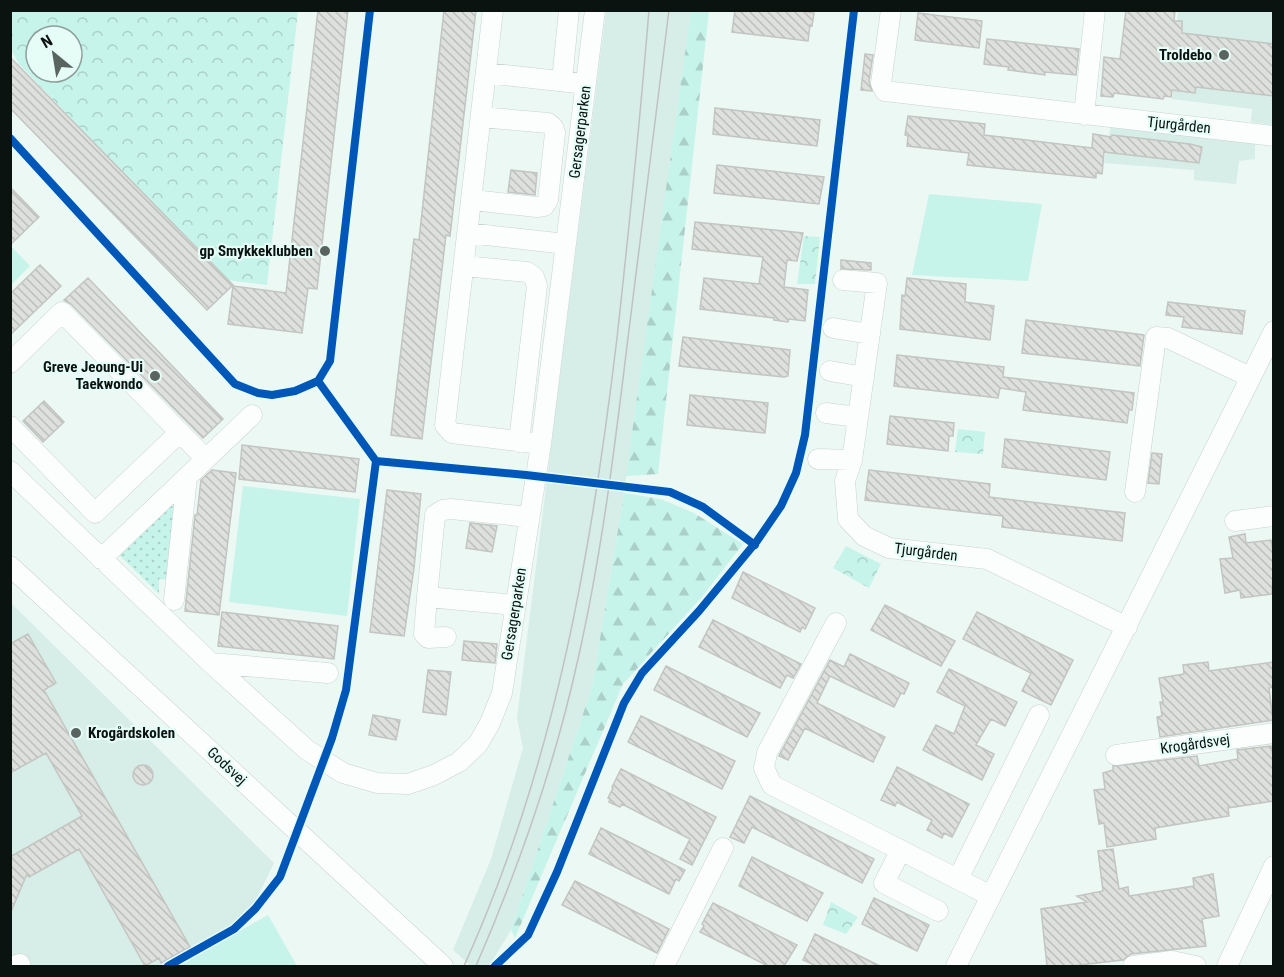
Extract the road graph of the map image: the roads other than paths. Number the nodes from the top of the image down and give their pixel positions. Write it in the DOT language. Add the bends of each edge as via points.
graph roads {
  1 [pos="493,10"];
  2 [pos="569,10"];
  3 [pos="595,10"];
  4 [pos="891,10"];
  5 [pos="1095,10"];
  6 [pos="486,73"];
  7 [pos="561,81"];
  8 [pos="586,84"];
  9 [pos="1084,115"];
  10 [pos="481,117"];
  11 [pos="1274,136"];
  12 [pos="472,200"];
  13 [pos="468,233"];
  14 [pos="566,244"];
  15 [pos="464,266"];
  16 [pos="843,280"];
  17 [pos="833,328"];
  18 [pos="1274,331"];
  19 [pos="870,334"];
  20 [pos="10,363"];
  21 [pos="830,371"];
  22 [pos="864,377"];
  23 [pos="1250,377"];
  24 [pos="826,413"];
  25 [pos="252,415"];
  26 [pos="858,417"];
  27 [pos="10,426"];
  28 [pos="180,432"];
  29 [pos="519,442"];
  30 [pos="541,444"];
  31 [pos="206,459"];
  32 [pos="818,459"];
  33 [pos="852,460"];
  34 [pos="10,471"];
  35 [pos="187,477"];
  36 [pos="1135,492"];
  37 [pos="1274,516"];
  38 [pos="529,517"];
  39 [pos="1235,521"];
  40 [pos="101,559"];
  41 [pos="10,566"];
  42 [pos="427,597"];
  43 [pos="174,600"];
  44 [pos="516,605"];
  45 [pos="836,623"];
  46 [pos="1127,627"];
  47 [pos="446,637"];
  48 [pos="211,663"];
  49 [pos="328,673"];
  50 [pos="1039,715"];
  51 [pos="1274,733"];
  52 [pos="1116,755"];
  53 [pos="723,849"];
  54 [pos="901,850"];
  55 [pos="1274,866"];
  56 [pos="958,879"];
  57 [pos="991,896"];
  58 [pos="938,911"];
  59 [pos="443,966"];
  60 [pos="664,966"];
  61 [pos="956,966"];
  62 [pos="1133,966"];
  63 [pos="1196,966"];
  64 [pos="1227,966"];
  1 -- 6 [label="street"];
  2 -- 7 [label="street"];
  3 -- 8 [label="street, Gersagerparken"];
  4 -- 9 [label="street, Tjurgården" via="881,83 885,91"];
  5 -- 9 [label="street"];
  6 -- 7 [label="street"];
  6 -- 10 [label="street"];
  7 -- 8 [label="street"];
  8 -- 14 [label="street, Gersagerparken"];
  9 -- 11 [label="street, Tjurgården"];
  10 -- 12 [label="street"];
  10 -- 12 [label="street" via="548,123 553,127 548,200 544,207"];
  12 -- 13 [label="street"];
  13 -- 14 [label="street"];
  13 -- 15 [label="street"];
  14 -- 30 [label="street, Gersagerparken"];
  15 -- 29 [label="street" via="445,425 452,433"];
  15 -- 29 [label="street" via="527,272 536,281"];
  16 -- 19 [label="street, Tjurgården" via="877,283"];
  17 -- 19 [label="street"];
  18 -- 23 [label="street"];
  19 -- 22 [label="street, Tjurgården"];
  20 -- 28 [label="street" via="62,312"];
  21 -- 22 [label="street"];
  22 -- 26 [label="street, Tjurgården"];
  23 -- 36 [label="street" via="1168,338 1156,337"];
  23 -- 46 [label="street"];
  24 -- 26 [label="street"];
  25 -- 31 [label="street"];
  26 -- 33 [label="street, Tjurgården"];
  27 -- 28 [label="street" via="94,513"];
  28 -- 31 [label="street"];
  29 -- 30 [label="street"];
  30 -- 38 [label="street, Gersagerparken"];
  31 -- 35 [label="street"];
  32 -- 33 [label="street"];
  33 -- 46 [label="street, Tjurgården" via="845,482 848,519 864,536 890,548 987,559"];
  34 -- 40 [label="street, Gersagerparken"];
  35 -- 40 [label="street"];
  35 -- 43 [label="street"];
  37 -- 39 [label="street"];
  38 -- 42 [label="street" via="451,509 435,515"];
  38 -- 44 [label="street, Gersagerparken"];
  40 -- 48 [label="street, Gersagerparken"];
  41 -- 59 [label="street, Godsvej"];
  42 -- 44 [label="street"];
  42 -- 47 [label="street" via="424,634 428,638"];
  44 -- 48 [label="street, Gersagerparken" via="502,693 478,744 459,762 408,784 377,783 343,773 307,750"];
  45 -- 54 [label="street" via="767,753 764,768 772,785"];
  46 -- 57 [label="street"];
  48 -- 49 [label="street"];
  50 -- 56 [label="street"];
  51 -- 52 [label="street, Krogårdsvej"];
  53 -- 60 [label="street"];
  54 -- 56 [label="street"];
  54 -- 58 [label="street" via="884,883"];
  55 -- 64 [label="street"];
  56 -- 57 [label="street"];
  57 -- 61 [label="street"];
  62 -- 63 [label="street" via="1173,961"];
}
